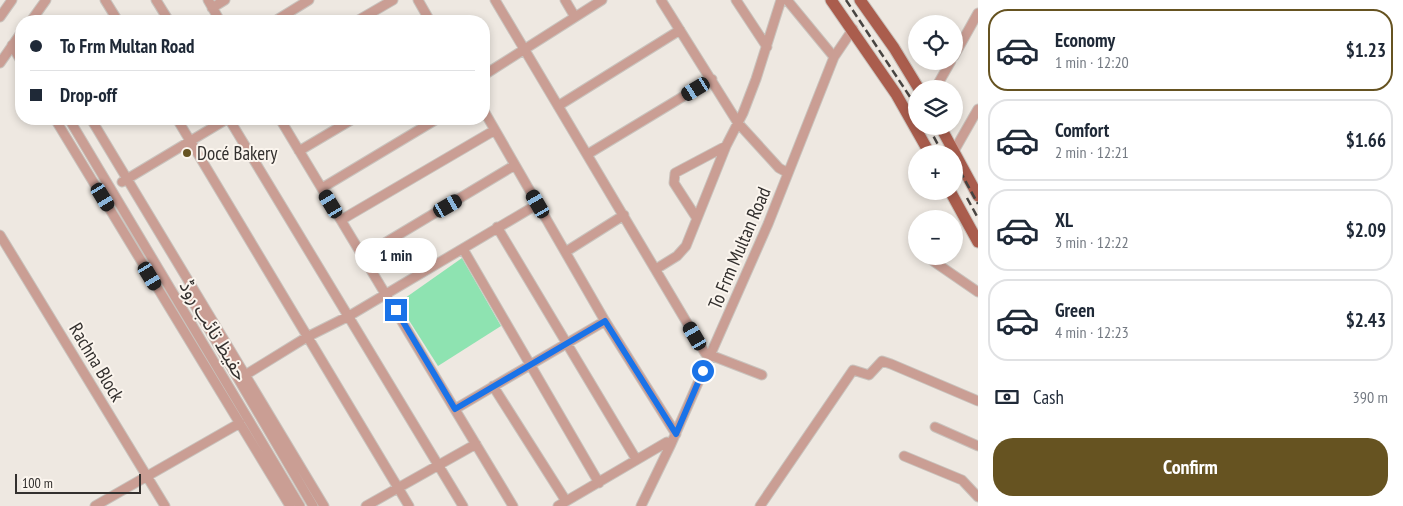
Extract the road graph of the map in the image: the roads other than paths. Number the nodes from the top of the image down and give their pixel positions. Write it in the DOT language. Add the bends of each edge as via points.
graph roads {
  1 [pos="12,0"];
  2 [pos="46,0"];
  3 [pos="105,0"];
  4 [pos="156,0"];
  5 [pos="225,0"];
  6 [pos="309,0"];
  7 [pos="393,0"];
  8 [pos="418,0"];
  9 [pos="495,0"];
  10 [pos="565,0"];
  11 [pos="602,0"];
  12 [pos="661,0"];
  13 [pos="736,0"];
  14 [pos="781,0"];
  15 [pos="787,0"];
  16 [pos="831,0"];
  17 [pos="860,0"];
  18 [pos="210,4"];
  19 [pos="978,12"];
  20 [pos="36,15"];
  21 [pos="114,15"];
  22 [pos="165,15"];
  23 [pos="216,15"];
  24 [pos="292,15"];
  25 [pos="367,15"];
  26 [pos="427,15"];
  27 [pos="575,16"];
  28 [pos="0,17"];
  29 [pos="853,29"];
  30 [pos="680,30"];
  31 [pos="963,40"];
  32 [pos="15,42"];
  33 [pos="12,45"];
  34 [pos="767,47"];
  35 [pos="523,48"];
  36 [pos="15,50"];
  37 [pos="834,58"];
  38 [pos="0,63"];
  39 [pos="490,71"];
  40 [pos="712,80"];
  41 [pos="914,80"];
  42 [pos="558,106"];
  43 [pos="978,109"];
  44 [pos="490,121"];
  45 [pos="738,122"];
  46 [pos="60,125"];
  47 [pos="73,125"];
  48 [pos="89,125"];
  49 [pos="93,125"];
  50 [pos="181,125"];
  51 [pos="218,125"];
  52 [pos="232,125"];
  53 [pos="284,125"];
  54 [pos="343,125"];
  55 [pos="427,125"];
  56 [pos="495,130"];
  57 [pos="190,141"];
  58 [pos="925,145"];
  59 [pos="957,145"];
  60 [pos="726,146"];
  61 [pos="299,151"];
  62 [pos="588,154"];
  63 [pos="515,165"];
  64 [pos="963,168"];
  65 [pos="788,173"];
  66 [pos="124,181"];
  67 [pos="322,188"];
  68 [pos="978,196"];
  69 [pos="955,200"];
  70 [pos="538,204"];
  71 [pos="624,215"];
  72 [pos="696,217"];
  73 [pos="341,220"];
  74 [pos="497,227"];
  75 [pos="0,235"];
  76 [pos="153,235"];
  77 [pos="142,242"];
  78 [pos="978,242"];
  79 [pos="463,249"];
  80 [pos="567,251"];
  81 [pos="363,256"];
  82 [pos="939,265"];
  83 [pos="656,269"];
  84 [pos="978,292"];
  85 [pos="386,293"];
  86 [pos="349,316"];
  87 [pos="605,321"];
  88 [pos="307,337"];
  89 [pos="567,343"];
  90 [pos="710,355"];
  91 [pos="529,365"];
  92 [pos="762,375"];
  93 [pos="242,377"];
  94 [pos="493,386"];
  95 [pos="978,401"];
  96 [pos="455,409"];
  97 [pos="246,427"];
  98 [pos="935,427"];
  99 [pos="676,434"];
  100 [pos="476,444"];
  101 [pos="671,444"];
  102 [pos="978,446"];
  103 [pos="904,456"];
  104 [pos="636,460"];
  105 [pos="439,467"];
  106 [pos="147,475"];
  107 [pos="599,483"];
  108 [pos="398,488"];
  109 [pos="978,497"];
  110 [pos="562,504"];
  111 [pos="95,506"];
  112 [pos="165,506"];
  113 [pos="290,506"];
  114 [pos="300,506"];
  115 [pos="313,506"];
  116 [pos="324,506"];
  117 [pos="366,506"];
  118 [pos="409,506"];
  119 [pos="463,506"];
  120 [pos="513,506"];
  121 [pos="641,506"];
  122 [pos="760,506"];
  1 -- 28 [label="street"];
  2 -- 20 [label="street"];
  3 -- 21 [label="street"];
  4 -- 22 [label="street"];
  5 -- 18 [label="street"];
  6 -- 24 [label="street"];
  7 -- 25 [label="street"];
  8 -- 26 [label="street"];
  9 -- 35 [label="street"];
  10 -- 27 [label="street"];
  11 -- 27 [label="street"];
  12 -- 30 [label="street"];
  13 -- 34 [label="street"];
  14 -- 34 [label="street"];
  15 -- 37 [label="street"];
  16 -- 29 [label="main road"];
  17 -- 41 [label="main road"];
  18 -- 23 [label="street"];
  19 -- 31 [label="street"];
  27 -- 35 [label="street"];
  29 -- 37 [label="street, To Frm Multan Road"];
  29 -- 58 [label="main road"];
  30 -- 40 [label="street"];
  30 -- 42 [label="street"];
  32 -- 33 [label="street"];
  33 -- 36 [label="street"];
  33 -- 38 [label="street"];
  34 -- 45 [label="street"];
  35 -- 39 [label="street"];
  35 -- 42 [label="street"];
  37 -- 65 [label="street, To Frm Multan Road"];
  40 -- 45 [label="street"];
  40 -- 62 [label="street"];
  42 -- 62 [label="street"];
  43 -- 59 [label="street"];
  44 -- 56 [label="street"];
  45 -- 60 [label="street"];
  45 -- 65 [label="street" via="779,168"];
  46 -- 97 [label="street"];
  47 -- 77 [label="street, حفیظ تائب روڈ"];
  48 -- 66 [label="street, حفیظ تائب روڈ"];
  49 -- 66 [label="street"];
  50 -- 57 [label="street"];
  51 -- 57 [label="street"];
  52 -- 86 [label="street"];
  53 -- 61 [label="street"];
  54 -- 61 [label="street"];
  55 -- 67 [label="street"];
  56 -- 63 [label="street"];
  56 -- 73 [label="street"];
  57 -- 66 [label="street"];
  57 -- 88 [label="street"];
  60 -- 72 [label="street"];
  60 -- 72 [label="street" via="675,173 674,183"];
  61 -- 67 [label="street"];
  62 -- 71 [label="street"];
  63 -- 70 [label="street"];
  63 -- 81 [label="street"];
  64 -- 68 [label="main road"];
  65 -- 90 [label="street, To Frm Multan Road"];
  66 -- 76 [label="street, حفیظ تائب روڈ"];
  66 -- 93 [label="street"];
  67 -- 73 [label="street"];
  69 -- 78 [label="main road"];
  70 -- 74 [label="street"];
  70 -- 80 [label="street"];
  71 -- 80 [label="street"];
  71 -- 83 [label="street"];
  72 -- 83 [label="street" via="682,252"];
  73 -- 81 [label="street"];
  74 -- 79 [label="street"];
  74 -- 89 [label="street"];
  75 -- 106 [label="street, Rachna Block"];
  76 -- 77 [label="street"];
  76 -- 93 [label="street, حفیظ تائب روڈ"];
  77 -- 97 [label="street, حفیظ تائب روڈ"];
  79 -- 85 [label="street"];
  79 -- 91 [label="street"];
  80 -- 87 [label="street"];
  81 -- 85 [label="street"];
  82 -- 84 [label="street"];
  83 -- 90 [label="street" via="705,353"];
  85 -- 86 [label="street"];
  85 -- 96 [label="street"];
  86 -- 88 [label="street"];
  86 -- 105 [label="street"];
  87 -- 89 [label="street"];
  87 -- 99 [label="street"];
  88 -- 93 [label="street"];
  88 -- 108 [label="street"];
  89 -- 91 [label="street"];
  89 -- 104 [label="street"];
  90 -- 92 [label="street"];
  90 -- 99 [label="street, To Frm Multan Road"];
  91 -- 94 [label="street"];
  91 -- 107 [label="street"];
  93 -- 115 [label="street, حفیظ تائب روڈ"];
  93 -- 116 [label="street"];
  94 -- 96 [label="street"];
  94 -- 110 [label="street"];
  95 -- 122 [label="street" via="882,361 869,375 853,370"];
  96 -- 100 [label="street"];
  97 -- 106 [label="street"];
  97 -- 113 [label="street"];
  97 -- 114 [label="street, حفیظ تائب روڈ"];
  98 -- 102 [label="street"];
  99 -- 101 [label="street, To Frm Multan Road"];
  100 -- 105 [label="street"];
  100 -- 120 [label="street"];
  101 -- 104 [label="street" via="668,442"];
  101 -- 121 [label="street, To Frm Multan Road"];
  103 -- 109 [label="street" via="962,480"];
  104 -- 107 [label="street"];
  105 -- 108 [label="street"];
  105 -- 119 [label="street"];
  106 -- 111 [label="street"];
  106 -- 112 [label="street, Rachna Block"];
  107 -- 110 [label="street"];
  108 -- 117 [label="street"];
  108 -- 118 [label="street"];
}
